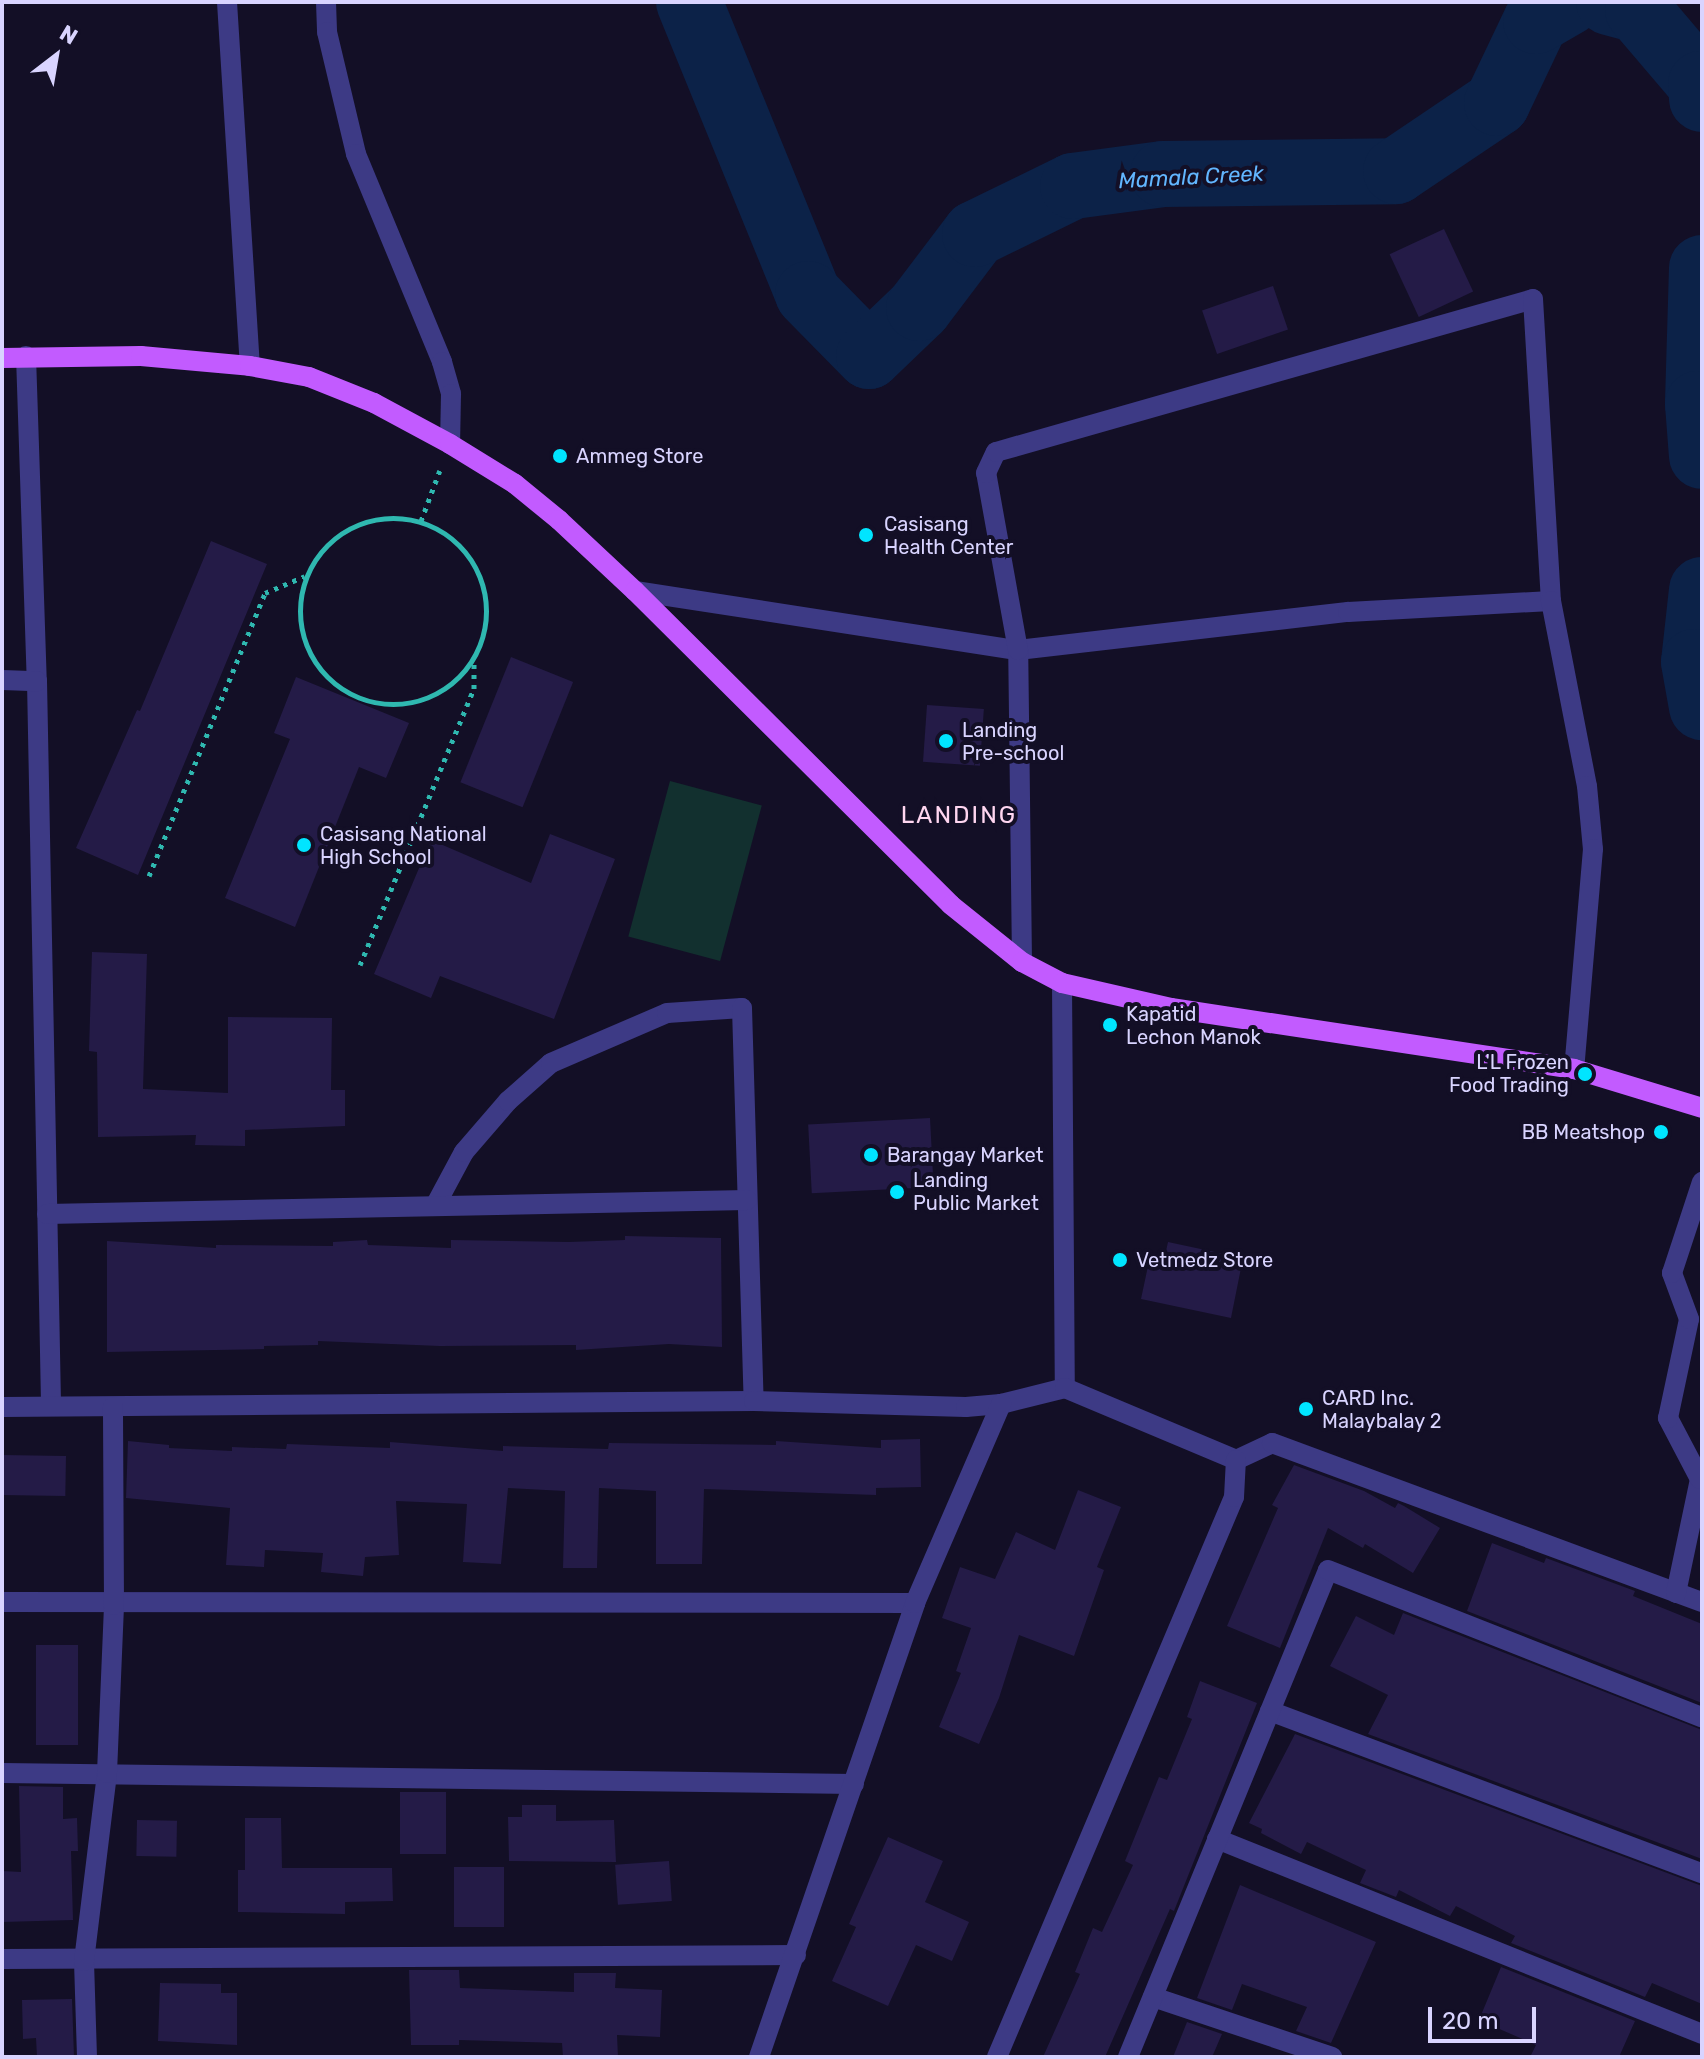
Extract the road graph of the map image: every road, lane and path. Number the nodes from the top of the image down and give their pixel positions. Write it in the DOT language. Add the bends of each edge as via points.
graph roads {
  1 [pos="227,2"];
  2 [pos="326,2"];
  3 [pos="26,356"];
  4 [pos="2,358"];
  5 [pos="250,366"];
  6 [pos="450,444"];
  7 [pos="421,521"];
  8 [pos="306,576"];
  9 [pos="635,591"];
  10 [pos="1551,601"];
  11 [pos="1018,650"];
  12 [pos="473,659"];
  13 [pos="2,680"];
  14 [pos="37,681"];
  15 [pos="149,876"];
  16 [pos="1022,962"];
  17 [pos="360,965"];
  18 [pos="1062,983"];
  19 [pos="1574,1069"];
  20 [pos="1702,1108"];
  21 [pos="1702,1182"];
  22 [pos="747,1200"];
  23 [pos="435,1206"];
  24 [pos="47,1214"];
  25 [pos="1065,1388"];
  26 [pos="754,1401"];
  27 [pos="1001,1404"];
  28 [pos="51,1406"];
  29 [pos="2,1407"];
  30 [pos="113,1407"];
  31 [pos="1236,1460"];
  32 [pos="1676,1593"];
  33 [pos="2,1602"];
  34 [pos="1702,1602"];
  35 [pos="915,1603"];
  36 [pos="114,1605"];
  37 [pos="1270,1711"];
  38 [pos="1702,1717"];
  39 [pos="2,1773"];
  40 [pos="107,1773"];
  41 [pos="854,1784"];
  42 [pos="1217,1839"];
  43 [pos="1702,1873"];
  44 [pos="796,1955"];
  45 [pos="2,1959"];
  46 [pos="84,1961"];
  47 [pos="1153,1997"];
  48 [pos="1702,2034"];
  49 [pos="87,2057"];
  50 [pos="759,2057"];
  51 [pos="997,2057"];
  52 [pos="1128,2057"];
  53 [pos="1332,2057"];
  1 -- 5 [label="street"];
  2 -- 6 [label="street" via="327,32 356,154 451,394"];
  3 -- 4 [label="main road"];
  3 -- 5 [label="main road" via="141,356"];
  3 -- 14 [label="street"];
  5 -- 6 [label="main road" via="309,377 374,403"];
  6 -- 7 [label="path"];
  6 -- 9 [label="main road" via="515,484"];
  7 -- 8 [label="path" via="365,521 340,533"];
  7 -- 12 [label="path" via="467,553 480,578 486,605 484,633"];
  8 -- 12 [label="path" via="301,630 311,657 328,678 352,694 378,703 433,696"];
  8 -- 15 [label="path" via="265,593"];
  9 -- 11 [label="street"];
  9 -- 16 [label="main road" via="913,871"];
  10 -- 11 [label="street" via="1348,612"];
  10 -- 11 [label="street" via="1533,299 996,452 986,473"];
  10 -- 19 [label="street" via="1587,786 1593,849"];
  11 -- 16 [label="street"];
  12 -- 17 [label="path" via="474,689"];
  13 -- 14 [label="street"];
  14 -- 24 [label="street"];
  16 -- 18 [label="main road"];
  18 -- 19 [label="main road" via="1171,1008"];
  18 -- 25 [label="street"];
  19 -- 20 [label="main road"];
  21 -- 32 [label="street" via="1672,1273 1689,1319 1668,1418 1700,1479"];
  22 -- 23 [label="street"];
  22 -- 23 [label="street" via="742,1008 667,1013 551,1063 508,1101 464,1152"];
  22 -- 26 [label="street"];
  23 -- 24 [label="street"];
  24 -- 28 [label="street"];
  25 -- 27 [label="street"];
  25 -- 31 [label="street"];
  26 -- 27 [label="street"];
  26 -- 30 [label="street"];
  27 -- 35 [label="street"];
  28 -- 29 [label="street"];
  28 -- 30 [label="street"];
  30 -- 36 [label="street"];
  31 -- 32 [label="street" via="1272,1443"];
  31 -- 51 [label="street" via="1234,1497"];
  32 -- 34 [label="street"];
  33 -- 36 [label="street"];
  35 -- 36 [label="street"];
  35 -- 41 [label="street"];
  36 -- 40 [label="street"];
  37 -- 38 [label="street" via="1328,1570"];
  37 -- 42 [label="street"];
  37 -- 43 [label="street"];
  39 -- 40 [label="street"];
  40 -- 41 [label="street"];
  40 -- 46 [label="street"];
  41 -- 44 [label="street"];
  42 -- 47 [label="street"];
  42 -- 48 [label="street"];
  44 -- 46 [label="street"];
  44 -- 50 [label="street"];
  45 -- 46 [label="street"];
  46 -- 49 [label="street"];
  47 -- 52 [label="street"];
  47 -- 53 [label="street"];
}
